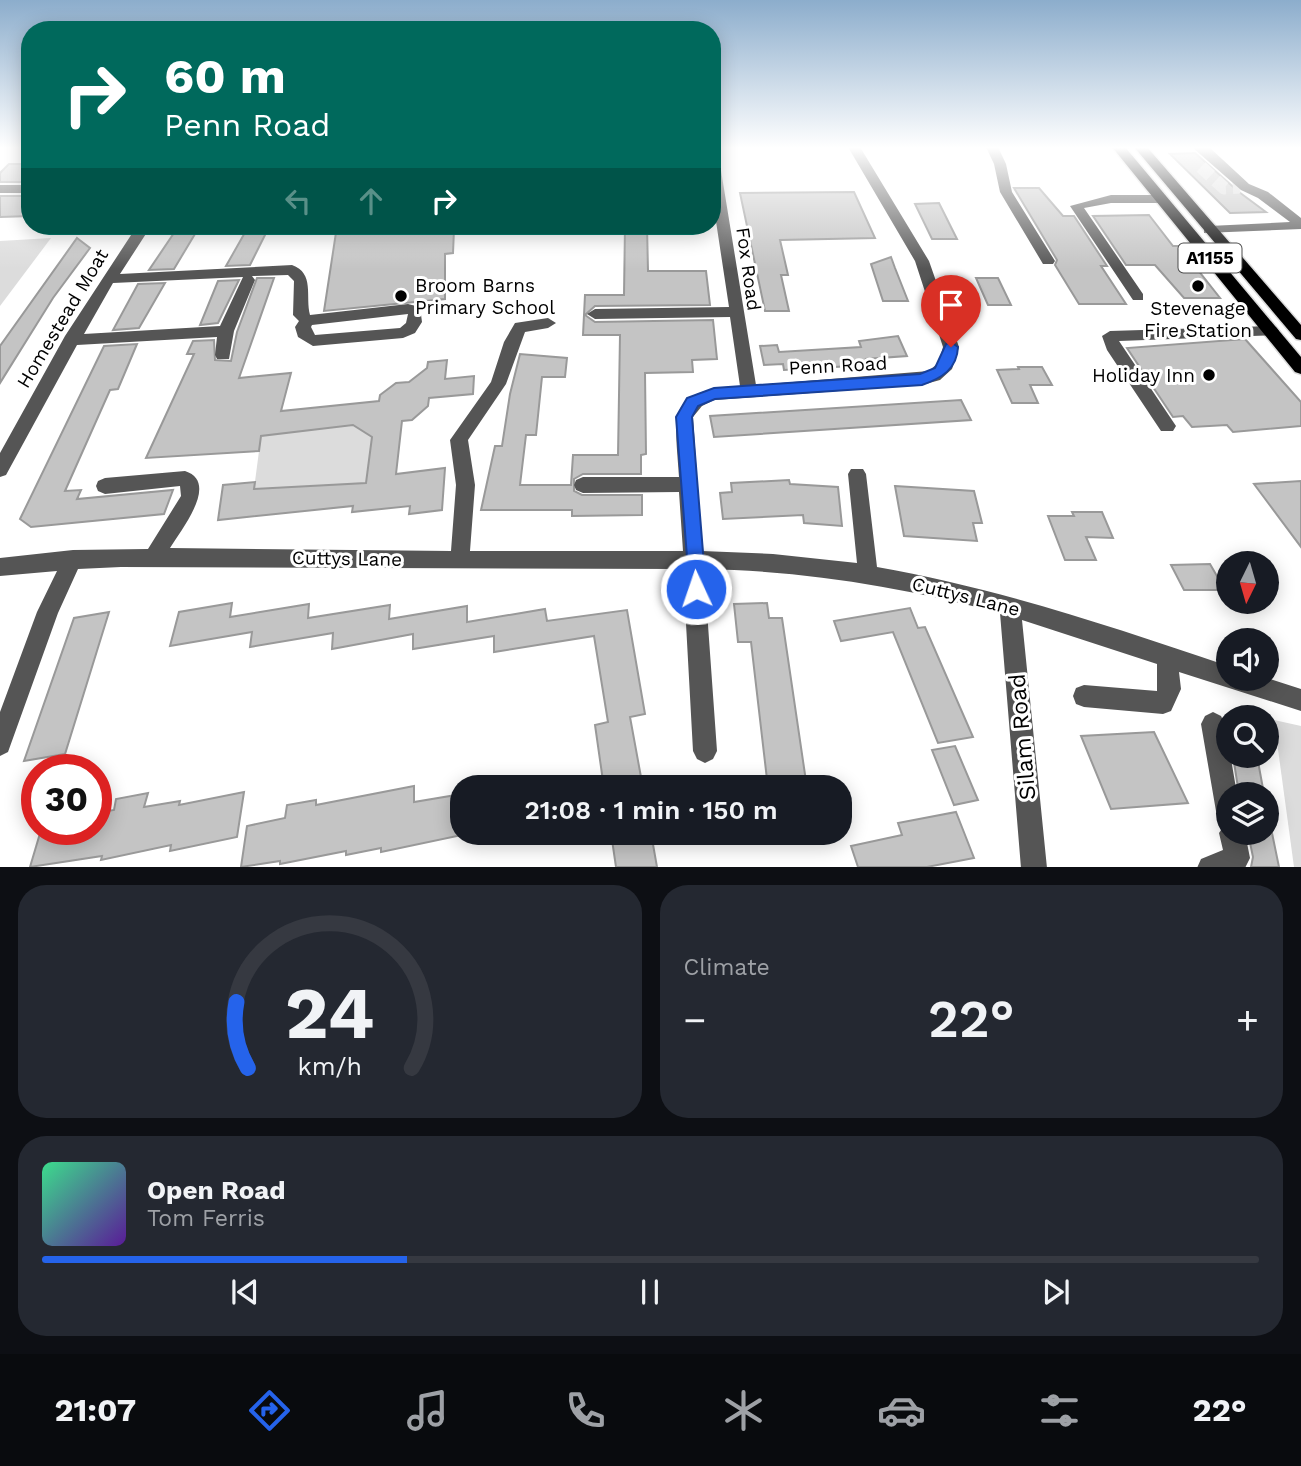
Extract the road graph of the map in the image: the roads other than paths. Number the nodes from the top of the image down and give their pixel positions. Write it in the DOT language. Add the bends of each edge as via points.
graph roads {
  1 [pos="878,187"];
  2 [pos="1005,187"];
  3 [pos="1151,187"];
  4 [pos="1173,187"];
  5 [pos="1243,187"];
  6 [pos="21,189"];
  7 [pos="0,190"];
  8 [pos="1161,200"];
  9 [pos="721,216"];
  10 [pos="1301,224"];
  11 [pos="1209,230"];
  12 [pos="138,235"];
  13 [pos="1048,261"];
  14 [pos="108,279"];
  15 [pos="248,280"];
  16 [pos="1138,297"];
  17 [pos="735,312"];
  18 [pos="595,314"];
  19 [pos="306,320"];
  20 [pos="548,323"];
  21 [pos="226,331"];
  22 [pos="1271,331"];
  23 [pos="1301,335"];
  24 [pos="71,340"];
  25 [pos="223,355"];
  26 [pos="1301,368"];
  27 [pos="749,391"];
  28 [pos="1167,426"];
  29 [pos="0,470"];
  30 [pos="857,474"];
  31 [pos="690,484"];
  32 [pos="583,485"];
  33 [pos="105,486"];
  34 [pos="155,555"];
  35 [pos="73,559"];
  36 [pos="459,560"];
  37 [pos="695,562"];
  38 [pos="0,566"];
  39 [pos="868,574"];
  40 [pos="1010,606"];
  41 [pos="1167,657"];
  42 [pos="1216,673"];
  43 [pos="1273,691"];
  44 [pos="1084,696"];
  45 [pos="1301,700"];
  46 [pos="1213,724"];
  47 [pos="0,744"];
  48 [pos="705,751"];
  49 [pos="1223,782"];
  50 [pos="1235,845"];
  51 [pos="1034,867"];
  52 [pos="1210,867"];
  1 -- 27 [label="street, Penn Road" via="922,261 948,336 950,357 934,376 910,381"];
  2 -- 13 [label="street"];
  3 -- 8 [label="main road, A1155"];
  4 -- 11 [label="main road, A1155"];
  5 -- 10 [label="street" via="1263,195"];
  6 -- 7 [label="street"];
  8 -- 16 [label="street" via="1111,200 1076,206"];
  8 -- 22 [label="main road, A1155"];
  9 -- 17 [label="street, Fox Road"];
  10 -- 11 [label="street"];
  11 -- 23 [label="main road, A1155"];
  12 -- 14 [label="street, Homestead Moat"];
  14 -- 19 [label="street" via="292,270 301,280 301,315"];
  14 -- 24 [label="street, Homestead Moat"];
  15 -- 21 [label="street"];
  17 -- 18 [label="street"];
  17 -- 27 [label="street, Fox Road"];
  19 -- 19 [label="street" via="408,309 415,312 416,321 403,333 313,341 306,337"];
  20 -- 36 [label="street" via="520,327 509,341 499,383 459,440 467,495"];
  21 -- 24 [label="street"];
  21 -- 25 [label="street"];
  22 -- 26 [label="main road, A1155"];
  22 -- 28 [label="street" via="1110,336"];
  24 -- 29 [label="street, Homestead Moat"];
  27 -- 31 [label="street, Penn Road" via="702,397 687,409"];
  30 -- 39 [label="street"];
  31 -- 32 [label="street"];
  31 -- 37 [label="street, Penn Road"];
  33 -- 34 [label="street" via="185,478 191,487 190,497"];
  34 -- 35 [label="street, Cuttys Lane"];
  34 -- 36 [label="street, Cuttys Lane"];
  35 -- 38 [label="street, Cuttys Lane"];
  35 -- 47 [label="street" via="48,612"];
  36 -- 37 [label="street, Cuttys Lane"];
  37 -- 39 [label="street, Cuttys Lane"];
  37 -- 48 [label="street"];
  39 -- 40 [label="street, Cuttys Lane"];
  40 -- 41 [label="street, Cuttys Lane"];
  40 -- 51 [label="street, Silam Road"];
  41 -- 42 [label="street, Cuttys Lane"];
  41 -- 44 [label="street" via="1170,689 1163,703"];
  43 -- 45 [label="street"];
  46 -- 49 [label="street"];
  50 -- 52 [label="street" via="1237,858"];
}
